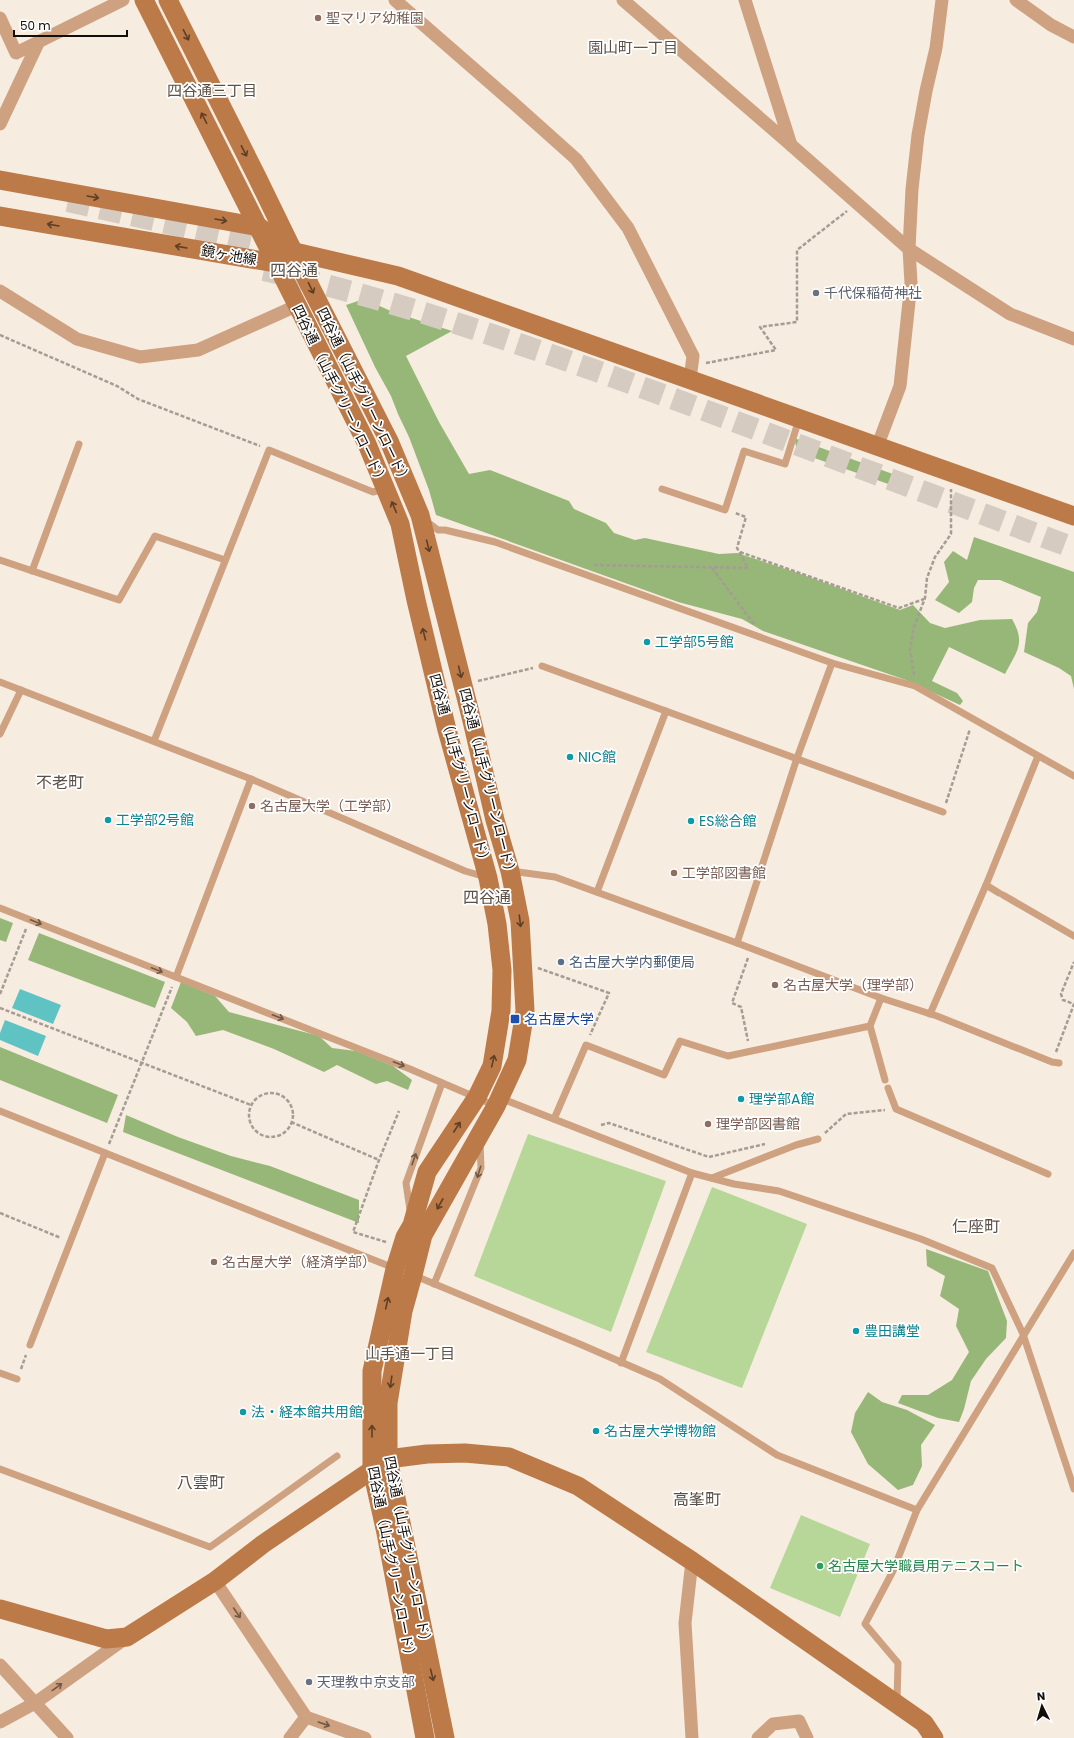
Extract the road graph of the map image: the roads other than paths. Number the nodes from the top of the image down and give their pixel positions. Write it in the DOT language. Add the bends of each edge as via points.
graph roads {
  1 [pos="123,0"];
  2 [pos="144,0"];
  3 [pos="168,0"];
  4 [pos="395,0"];
  5 [pos="623,0"];
  6 [pos="745,0"];
  7 [pos="942,0"];
  8 [pos="1016,0"];
  9 [pos="0,18"];
  10 [pos="1074,37"];
  11 [pos="39,42"];
  12 [pos="0,124"];
  13 [pos="791,145"];
  14 [pos="0,180"];
  15 [pos="0,216"];
  16 [pos="259,228"];
  17 [pos="909,249"];
  18 [pos="295,252"];
  19 [pos="275,263"];
  20 [pos="0,291"];
  21 [pos="296,306"];
  22 [pos="1074,339"];
  23 [pos="691,372"];
  24 [pos="800,419"];
  25 [pos="79,444"];
  26 [pos="877,447"];
  27 [pos="386,489"];
  28 [pos="662,489"];
  29 [pos="420,516"];
  30 [pos="1074,516"];
  31 [pos="0,560"];
  32 [pos="225,560"];
  33 [pos="32,571"];
  34 [pos="832,663"];
  35 [pos="542,666"];
  36 [pos="0,682"];
  37 [pos="21,690"];
  38 [pos="666,710"];
  39 [pos="0,734"];
  40 [pos="154,742"];
  41 [pos="1038,756"];
  42 [pos="797,758"];
  43 [pos="1074,776"];
  44 [pos="251,779"];
  45 [pos="943,812"];
  46 [pos="510,871"];
  47 [pos="488,878"];
  48 [pos="986,885"];
  49 [pos="596,892"];
  50 [pos="0,908"];
  51 [pos="1074,936"];
  52 [pos="737,943"];
  53 [pos="176,977"];
  54 [pos="881,998"];
  55 [pos="930,1014"];
  56 [pos="870,1026"];
  57 [pos="1055,1063"];
  58 [pos="885,1080"];
  59 [pos="442,1083"];
  60 [pos="888,1088"];
  61 [pos="477,1097"];
  62 [pos="498,1102"];
  63 [pos="0,1110"];
  64 [pos="554,1119"];
  65 [pos="480,1133"];
  66 [pos="818,1139"];
  67 [pos="105,1153"];
  68 [pos="692,1173"];
  69 [pos="1048,1174"];
  70 [pos="711,1178"];
  71 [pos="412,1225"];
  72 [pos="1074,1253"];
  73 [pos="404,1272"];
  74 [pos="434,1284"];
  75 [pos="1023,1334"];
  76 [pos="30,1345"];
  77 [pos="621,1363"];
  78 [pos="0,1372"];
  79 [pos="17,1379"];
  80 [pos="337,1456"];
  81 [pos="388,1459"];
  82 [pos="0,1469"];
  83 [pos="372,1470"];
  84 [pos="1074,1489"];
  85 [pos="917,1510"];
  86 [pos="692,1561"];
  87 [pos="215,1581"];
  88 [pos="0,1608"];
  89 [pos="127,1637"];
  90 [pos="0,1665"];
  91 [pos="35,1703"];
  92 [pos="897,1704"];
  93 [pos="306,1717"];
  94 [pos="0,1722"];
  95 [pos="68,1738"];
  96 [pos="290,1738"];
  97 [pos="365,1738"];
  98 [pos="425,1738"];
  99 [pos="445,1738"];
  100 [pos="692,1738"];
  101 [pos="758,1738"];
  102 [pos="807,1738"];
  103 [pos="934,1738"];
  1 -- 11 [label="street"];
  16 -- 2 [label="street, 四谷通 （山手グリーンロード）, one-way"];
  3 -- 18 [label="street, 四谷通（山手グリーンロード）, one-way"];
  4 -- 23 [label="street" via="576,159 628,228 693,356"];
  5 -- 13 [label="street"];
  6 -- 13 [label="street"];
  7 -- 17 [label="street" via="936,48 918,136"];
  8 -- 10 [label="street" via="1051,25"];
  9 -- 11 [label="street" via="16,53"];
  11 -- 12 [label="street"];
  13 -- 17 [label="street"];
  14 -- 16 [label="street, 鏡ヶ池線, one-way"];
  19 -- 15 [label="street, 鏡ヶ池線, one-way"];
  16 -- 18 [label="street, 鏡ヶ池線"];
  16 -- 19 [label="street, 四谷通 （山手グリーンロード）"];
  17 -- 22 [label="street" via="1010,314"];
  17 -- 26 [label="street" via="911,283 900,386"];
  18 -- 19 [label="street, 鏡ヶ池線"];
  18 -- 23 [label="street" via="398,276 535,326"];
  18 -- 29 [label="street, 四谷通（山手グリーンロード）, one-way" via="389,441"];
  19 -- 21 [label="street, 四谷通 （山手グリーンロード）"];
  20 -- 21 [label="street" via="77,338 140,357 198,350"];
  21 -- 27 [label="street, 四谷通 （山手グリーンロード）" via="367,444"];
  23 -- 24 [label="street"];
  24 -- 26 [label="street"];
  24 -- 28 [label="lane" via="785,464 744,451 725,510"];
  25 -- 33 [label="lane"];
  26 -- 30 [label="street"];
  27 -- 32 [label="lane" via="373,492 269,450"];
  47 -- 27 [label="street, 四谷通 （山手グリーンロード）, one-way" via="446,723 400,524"];
  29 -- 34 [label="lane" via="438,530 495,542"];
  29 -- 46 [label="street, 四谷通（山手グリーンロード）, one-way" via="495,820"];
  31 -- 33 [label="lane"];
  32 -- 33 [label="lane" via="155,536 119,600"];
  32 -- 40 [label="lane"];
  34 -- 41 [label="lane" via="915,686"];
  34 -- 42 [label="lane"];
  35 -- 38 [label="lane"];
  36 -- 37 [label="lane"];
  37 -- 39 [label="lane"];
  37 -- 40 [label="lane"];
  38 -- 42 [label="lane"];
  38 -- 49 [label="lane"];
  40 -- 44 [label="lane"];
  41 -- 43 [label="lane"];
  41 -- 48 [label="lane"];
  42 -- 45 [label="lane"];
  42 -- 52 [label="lane"];
  44 -- 47 [label="lane" via="466,871"];
  44 -- 53 [label="lane"];
  46 -- 49 [label="lane" via="555,877"];
  46 -- 62 [label="street, 四谷通（山手グリーンロード）, one-way" via="520,921 526,1010 517,1060"];
  61 -- 47 [label="street, 四谷通 （山手グリーンロード）, one-way" via="492,1066 501,1011 502,970 498,924"];
  48 -- 51 [label="lane"];
  48 -- 55 [label="lane"];
  49 -- 52 [label="lane"];
  50 -- 53 [label="lane, one-way"];
  52 -- 54 [label="lane"];
  53 -- 59 [label="lane, one-way"];
  54 -- 55 [label="lane"];
  54 -- 56 [label="lane"];
  55 -- 57 [label="lane"];
  56 -- 58 [label="lane"];
  56 -- 64 [label="lane" via="728,1056 680,1041 664,1075 586,1045"];
  59 -- 61 [label="lane"];
  71 -- 59 [label="lane, one-way" via="406,1182"];
  60 -- 69 [label="lane" via="896,1109"];
  61 -- 62 [label="lane"];
  71 -- 61 [label="street, 四谷通 （山手グリーンロード）, one-way" via="427,1172"];
  62 -- 64 [label="lane"];
  62 -- 65 [label="street, 四谷通（山手グリーンロード）"];
  63 -- 67 [label="lane"];
  64 -- 68 [label="lane"];
  65 -- 73 [label="street, 四谷通（山手グリーンロード）, one-way"];
  65 -- 74 [label="lane, one-way" via="481,1168"];
  66 -- 70 [label="lane"];
  67 -- 73 [label="lane"];
  67 -- 76 [label="lane"];
  68 -- 70 [label="lane"];
  68 -- 77 [label="lane"];
  70 -- 75 [label="lane" via="779,1191 921,1239 992,1268"];
  71 -- 73 [label="street, 四谷通 （山手グリーンロード）" via="402,1248"];
  72 -- 75 [label="lane"];
  73 -- 74 [label="lane"];
  73 -- 81 [label="street, 四谷通（山手グリーンロード）, one-way" via="403,1310 388,1403"];
  83 -- 73 [label="street, 四谷通 （山手グリーンロード）, one-way" via="372,1372"];
  74 -- 77 [label="lane"];
  75 -- 84 [label="lane"];
  75 -- 85 [label="lane"];
  77 -- 85 [label="lane" via="660,1379 777,1455"];
  78 -- 79 [label="lane"];
  80 -- 82 [label="lane" via="210,1547"];
  81 -- 83 [label="street"];
  81 -- 86 [label="street" via="466,1453 508,1457 578,1486"];
  81 -- 99 [label="street, 四谷通（山手グリーンロード）, one-way"];
  83 -- 87 [label="street" via="263,1544"];
  83 -- 98 [label="street, 四谷通 （山手グリーンロード）"];
  85 -- 92 [label="lane" via="893,1571 865,1624 898,1663"];
  86 -- 92 [label="street"];
  86 -- 100 [label="street" via="685,1623"];
  87 -- 89 [label="street"];
  87 -- 93 [label="street, one-way"];
  88 -- 89 [label="street" via="106,1639"];
  91 -- 89 [label="street, one-way"];
  90 -- 91 [label="street"];
  91 -- 94 [label="street"];
  91 -- 95 [label="street"];
  92 -- 103 [label="street" via="924,1723"];
  93 -- 96 [label="street"];
  93 -- 97 [label="street, one-way"];
  101 -- 102 [label="street" via="773,1724 799,1721"];
}
